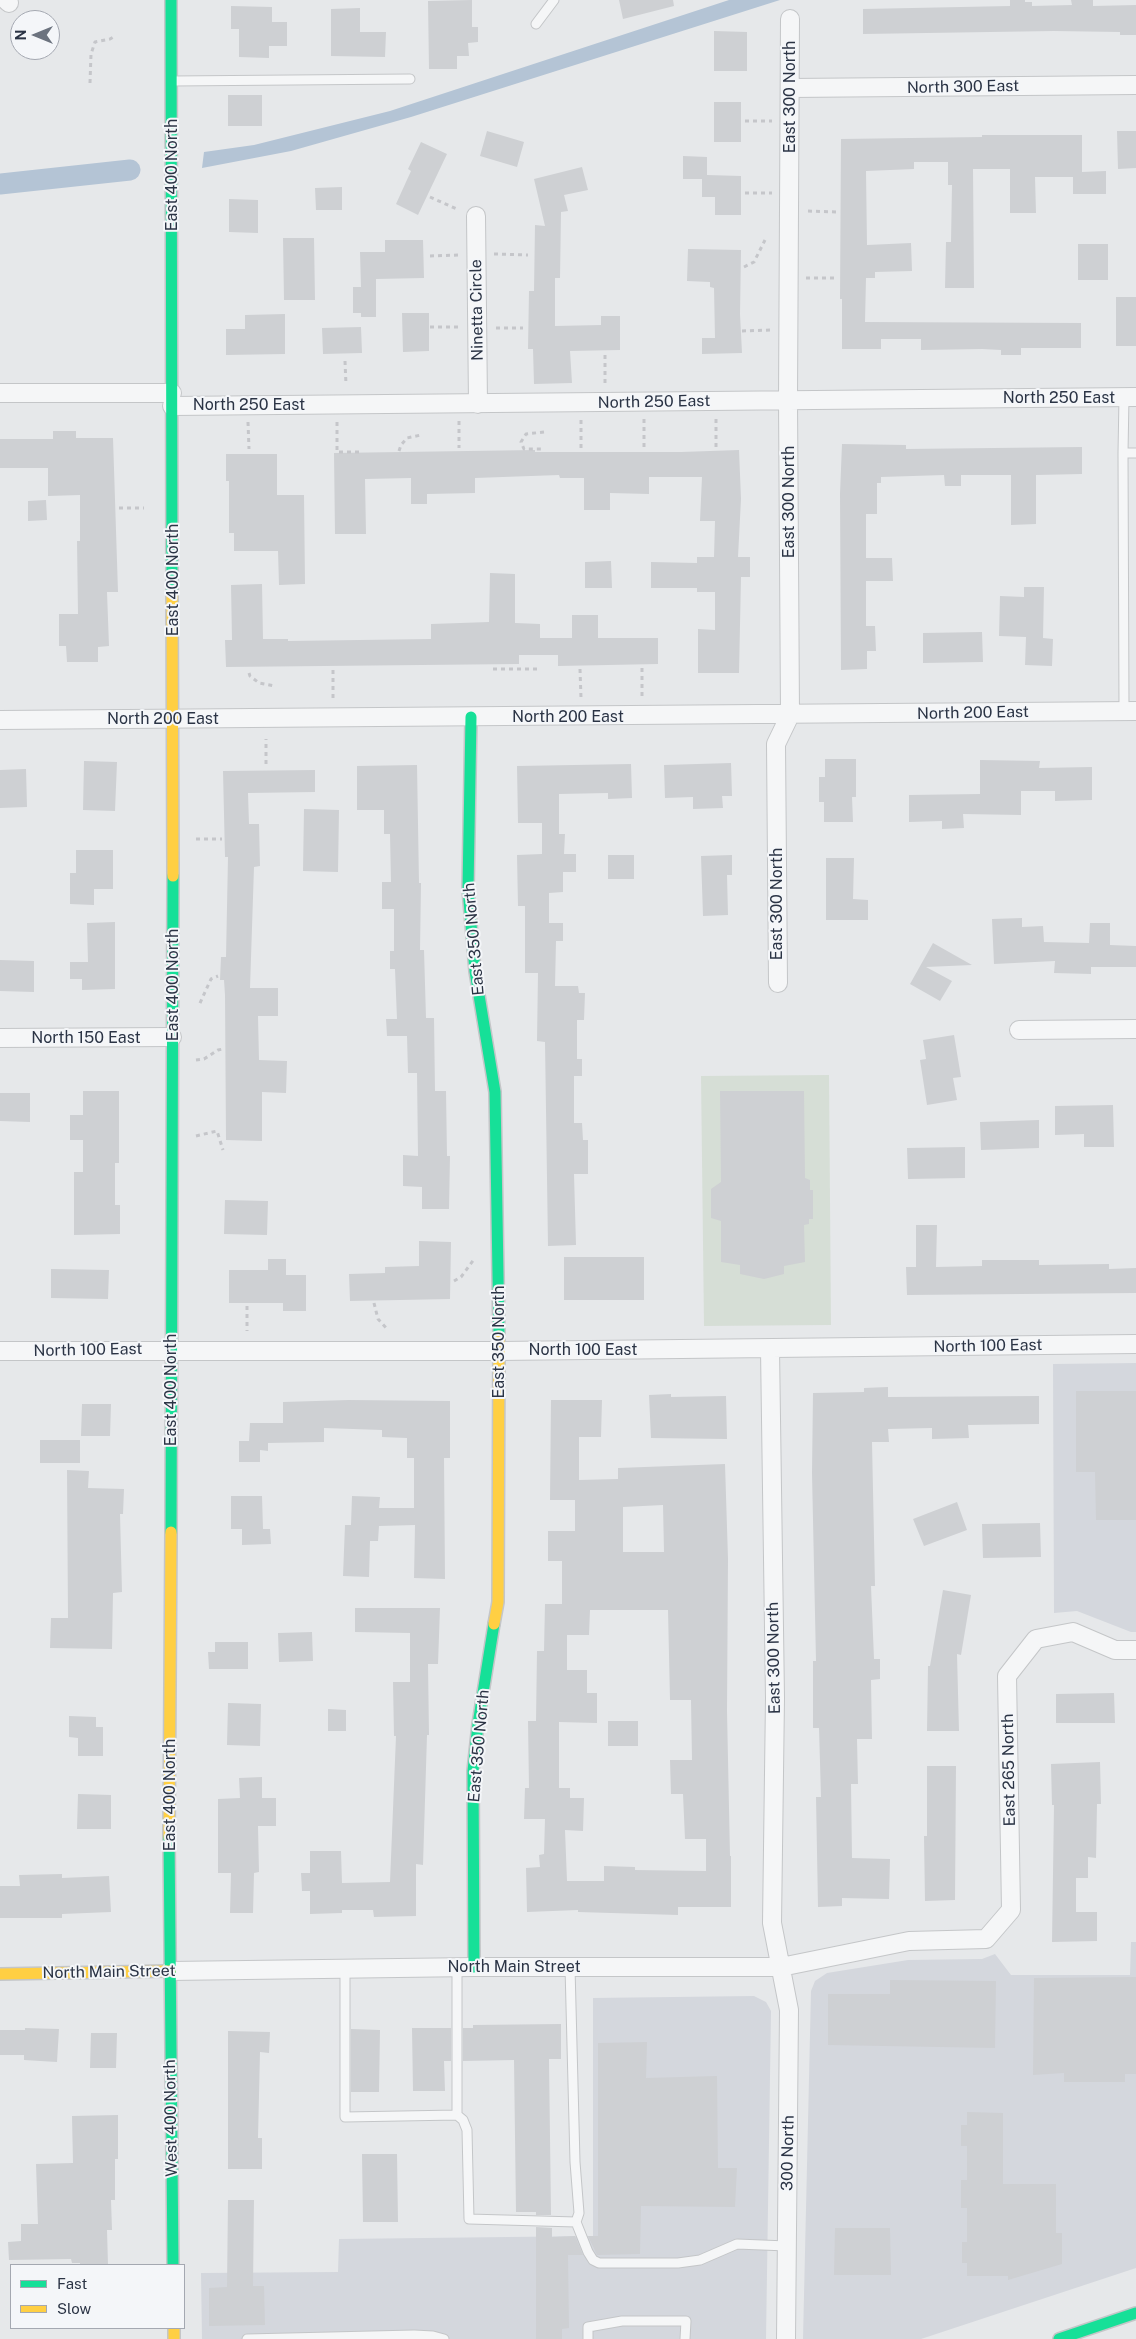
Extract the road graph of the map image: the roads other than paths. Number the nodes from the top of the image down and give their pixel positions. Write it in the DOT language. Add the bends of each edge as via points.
graph roads {
  1 [pos="171,0"];
  2 [pos="554,0"];
  3 [pos="790,19"];
  4 [pos="536,24"];
  5 [pos="410,79"];
  6 [pos="171,81"];
  7 [pos="1136,85"];
  8 [pos="790,88"];
  9 [pos="476,216"];
  10 [pos="0,393"];
  11 [pos="1130,397"];
  12 [pos="172,399"];
  13 [pos="788,400"];
  14 [pos="478,404"];
  15 [pos="1123,453"];
  16 [pos="1136,453"];
  17 [pos="1130,711"];
  18 [pos="790,715"];
  19 [pos="471,718"];
  20 [pos="173,719"];
  21 [pos="0,720"];
  22 [pos="778,983"];
  23 [pos="1136,1029"];
  24 [pos="1019,1030"];
  25 [pos="172,1037"];
  26 [pos="0,1038"];
  27 [pos="1136,1344"];
  28 [pos="770,1349"];
  29 [pos="171,1350"];
  30 [pos="0,1351"];
  31 [pos="499,1351"];
  32 [pos="1136,1650"];
  33 [pos="1012,1910"];
  34 [pos="465,1967"];
  35 [pos="570,1967"];
  36 [pos="781,1967"];
  37 [pos="345,1969"];
  38 [pos="170,1971"];
  39 [pos="0,1974"];
  40 [pos="457,2116"];
  41 [pos="576,2222"];
  42 [pos="787,2246"];
  43 [pos="173,2264"];
  44 [pos="1136,2314"];
  45 [pos="414,2337"];
  46 [pos="247,2339"];
  47 [pos="444,2339"];
  48 [pos="588,2339"];
  49 [pos="685,2339"];
  50 [pos="786,2339"];
  51 [pos="1059,2339"];
  1 -- 6 [label="main road, East 400 North"];
  2 -- 4 [label="lane"];
  3 -- 8 [label="street, East 300 North"];
  5 -- 6 [label="lane"];
  6 -- 12 [label="main road, East 400 North"];
  7 -- 8 [label="street, North 300 East"];
  8 -- 13 [label="street, East 300 North"];
  9 -- 14 [label="street, Ninetta Circle"];
  10 -- 12 [label="street, North 250 East"];
  11 -- 13 [label="street, North 250 East"];
  11 -- 15 [label="lane"];
  12 -- 14 [label="street, North 250 East" via="248,405"];
  12 -- 20 [label="main road, East 400 North"];
  13 -- 14 [label="street, North 250 East"];
  13 -- 18 [label="street, East 300 North"];
  15 -- 16 [label="lane"];
  15 -- 17 [label="lane"];
  17 -- 18 [label="street, North 200 East"];
  18 -- 19 [label="street, North 200 East"];
  18 -- 22 [label="street, East 300 North" via="776,744"];
  19 -- 20 [label="street, North 200 East"];
  19 -- 31 [label="main road, East 350 North" via="468,889 475,971 495,1092"];
  20 -- 21 [label="street, North 200 East"];
  20 -- 25 [label="main road, East 400 North"];
  23 -- 24 [label="street"];
  25 -- 26 [label="street, North 150 East"];
  25 -- 29 [label="main road, East 400 North"];
  27 -- 28 [label="street, North 100 East"];
  28 -- 31 [label="street, North 100 East"];
  28 -- 36 [label="street, East 300 North" via="775,1698 772,1923"];
  29 -- 30 [label="street, North 100 East"];
  29 -- 31 [label="street, North 100 East"];
  29 -- 38 [label="main road, East 400 North"];
  31 -- 34 [label="main road, East 350 North" via="498,1602 473,1771"];
  32 -- 33 [label="street, East 265 North" via="1115,1650 1073,1632 1036,1639 1007,1676"];
  33 -- 36 [label="street, North Main Street" via="986,1939 909,1941"];
  34 -- 35 [label="street, North Main Street"];
  34 -- 37 [label="street, North Main Street"];
  34 -- 40 [label="lane"];
  35 -- 36 [label="street, North Main Street"];
  35 -- 41 [label="lane" via="579,2213"];
  36 -- 42 [label="street, 300 North" via="789,2010"];
  37 -- 38 [label="street, North Main Street"];
  37 -- 40 [label="lane" via="345,2117"];
  38 -- 39 [label="main road, North Main Street"];
  38 -- 43 [label="main road, West 400 North"];
  40 -- 41 [label="lane" via="464,2120 466,2130 469,2219"];
  41 -- 42 [label="lane" via="588,2252 599,2263 678,2263 700,2260 737,2244"];
  42 -- 50 [label="street, 300 North"];
  44 -- 51 [label="main road"];
  45 -- 46 [label="lane"];
  45 -- 47 [label="lane"];
  48 -- 49 [label="lane" via="588,2327 622,2321 686,2321"];
}
